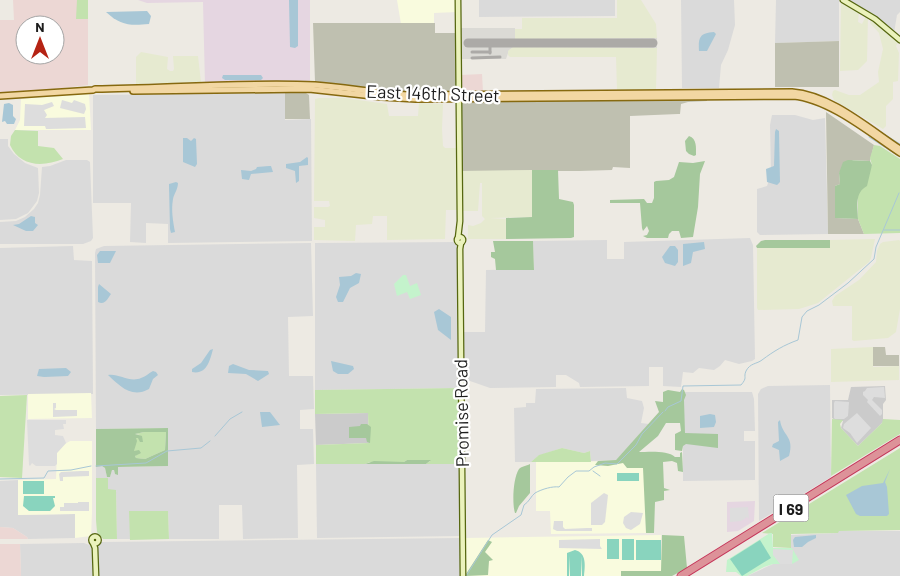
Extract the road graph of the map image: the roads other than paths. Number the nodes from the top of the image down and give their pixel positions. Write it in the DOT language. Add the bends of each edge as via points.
graph roads {
  1 [pos="458,0"];
  2 [pos="843,0"];
  3 [pos="900,40"];
  4 [pos="774,94"];
  5 [pos="570,96"];
  6 [pos="458,97"];
  7 [pos="0,98"];
  8 [pos="900,149"];
  9 [pos="900,153"];
  10 [pos="900,440"];
  11 [pos="900,445"];
  12 [pos="95,540"];
  13 [pos="463,574"];
  14 [pos="96,576"];
  15 [pos="681,576"];
  16 [pos="690,576"];
  1 -- 6 [label="main road, Promise Road"];
  2 -- 3 [label="main road" via="875,19"];
  4 -- 5 [label="main road, East 146th Street"];
  4 -- 5 [label="main road"];
  4 -- 8 [label="main road" via="802,93 821,98"];
  4 -- 9 [label="main road" via="800,96 822,103"];
  5 -- 6 [label="main road, East 146th Street"];
  5 -- 6 [label="main road, East 146th Street"];
  6 -- 7 [label="main road, East 146th Street" via="387,98 309,89 93,90"];
  6 -- 13 [label="main road, Promise Road"];
  10 -- 15 [label="highway, I 69"];
  11 -- 16 [label="highway, I 69"];
  12 -- 14 [label="main road"];
}
